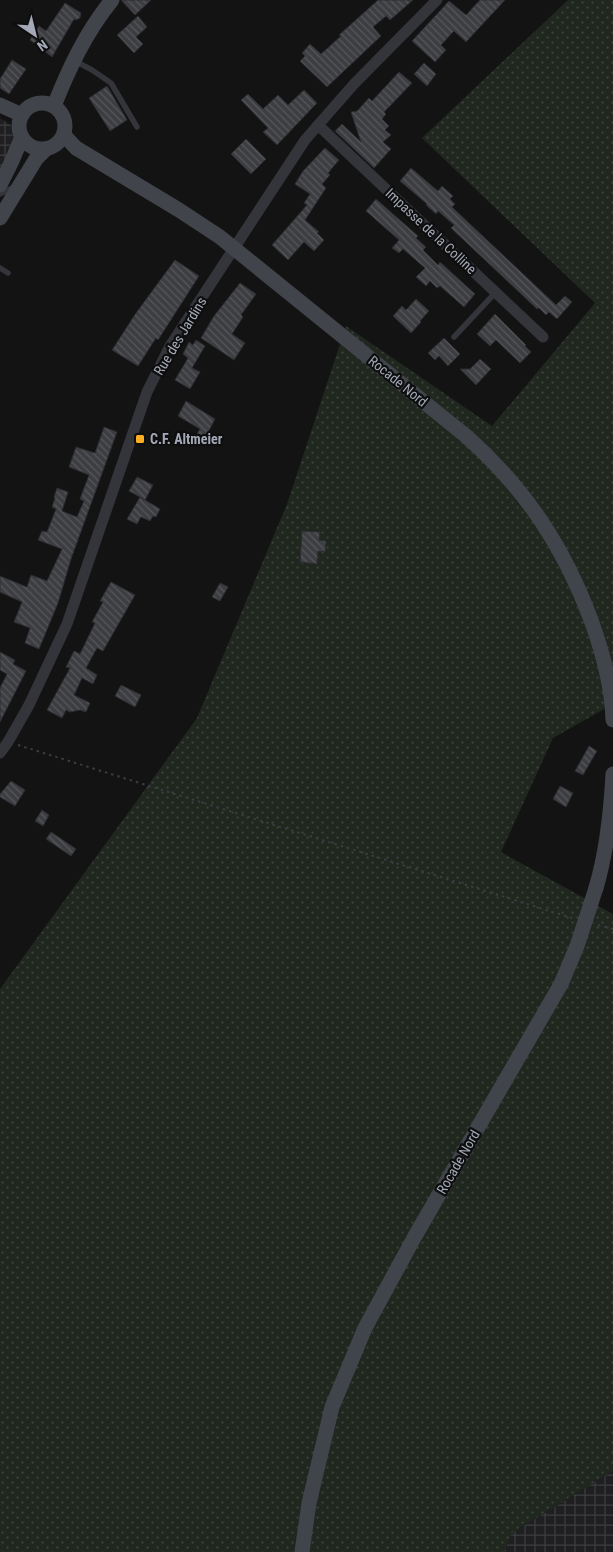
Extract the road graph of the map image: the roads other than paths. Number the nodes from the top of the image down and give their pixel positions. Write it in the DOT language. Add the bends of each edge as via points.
graph roads {
  1 [pos="112,0"];
  2 [pos="437,0"];
  3 [pos="73,60"];
  4 [pos="0,105"];
  5 [pos="54,106"];
  6 [pos="22,115"];
  7 [pos="318,125"];
  8 [pos="137,127"];
  9 [pos="64,135"];
  10 [pos="22,137"];
  11 [pos="46,149"];
  12 [pos="20,184"];
  13 [pos="0,185"];
  14 [pos="0,194"];
  15 [pos="0,218"];
  16 [pos="235,248"];
  17 [pos="0,268"];
  18 [pos="8,273"];
  19 [pos="496,292"];
  20 [pos="454,337"];
  21 [pos="543,337"];
  22 [pos="613,720"];
  23 [pos="0,753"];
  24 [pos="613,774"];
  25 [pos="611,821"];
  26 [pos="302,1552"];
  1 -- 3 [label="main road"];
  2 -- 7 [label="street, Rue des Jardins"];
  3 -- 5 [label="main road"];
  3 -- 8 [label="lane" via="111,83"];
  4 -- 6 [label="main road"];
  5 -- 6 [label="main road" via="40,103 26,109"];
  5 -- 9 [label="main road" via="63,116"];
  6 -- 10 [label="main road" via="19,122"];
  7 -- 16 [label="street, Rue des Jardins"];
  7 -- 19 [label="street, Impasse de la Colline"];
  9 -- 11 [label="main road" via="53,147"];
  9 -- 16 [label="main road, Rocade Nord" via="76,148"];
  10 -- 11 [label="main road" via="32,147"];
  10 -- 13 [label="main road"];
  11 -- 12 [label="main road"];
  12 -- 14 [label="lane"];
  12 -- 15 [label="main road"];
  16 -- 22 [label="main road, Rocade Nord" via="466,436 519,489 551,534 585,605 602,652 612,697"];
  16 -- 23 [label="street, Rue des Jardins" via="170,346 148,392 67,624 29,706"];
  17 -- 18 [label="lane"];
  19 -- 20 [label="lane"];
  19 -- 21 [label="street, Impasse de la Colline"];
  24 -- 25 [label="main road, Rocade Nord"];
  25 -- 26 [label="main road, Rocade Nord, bridge" via="601,874 562,984 364,1328 332,1407 309,1503"];
}
